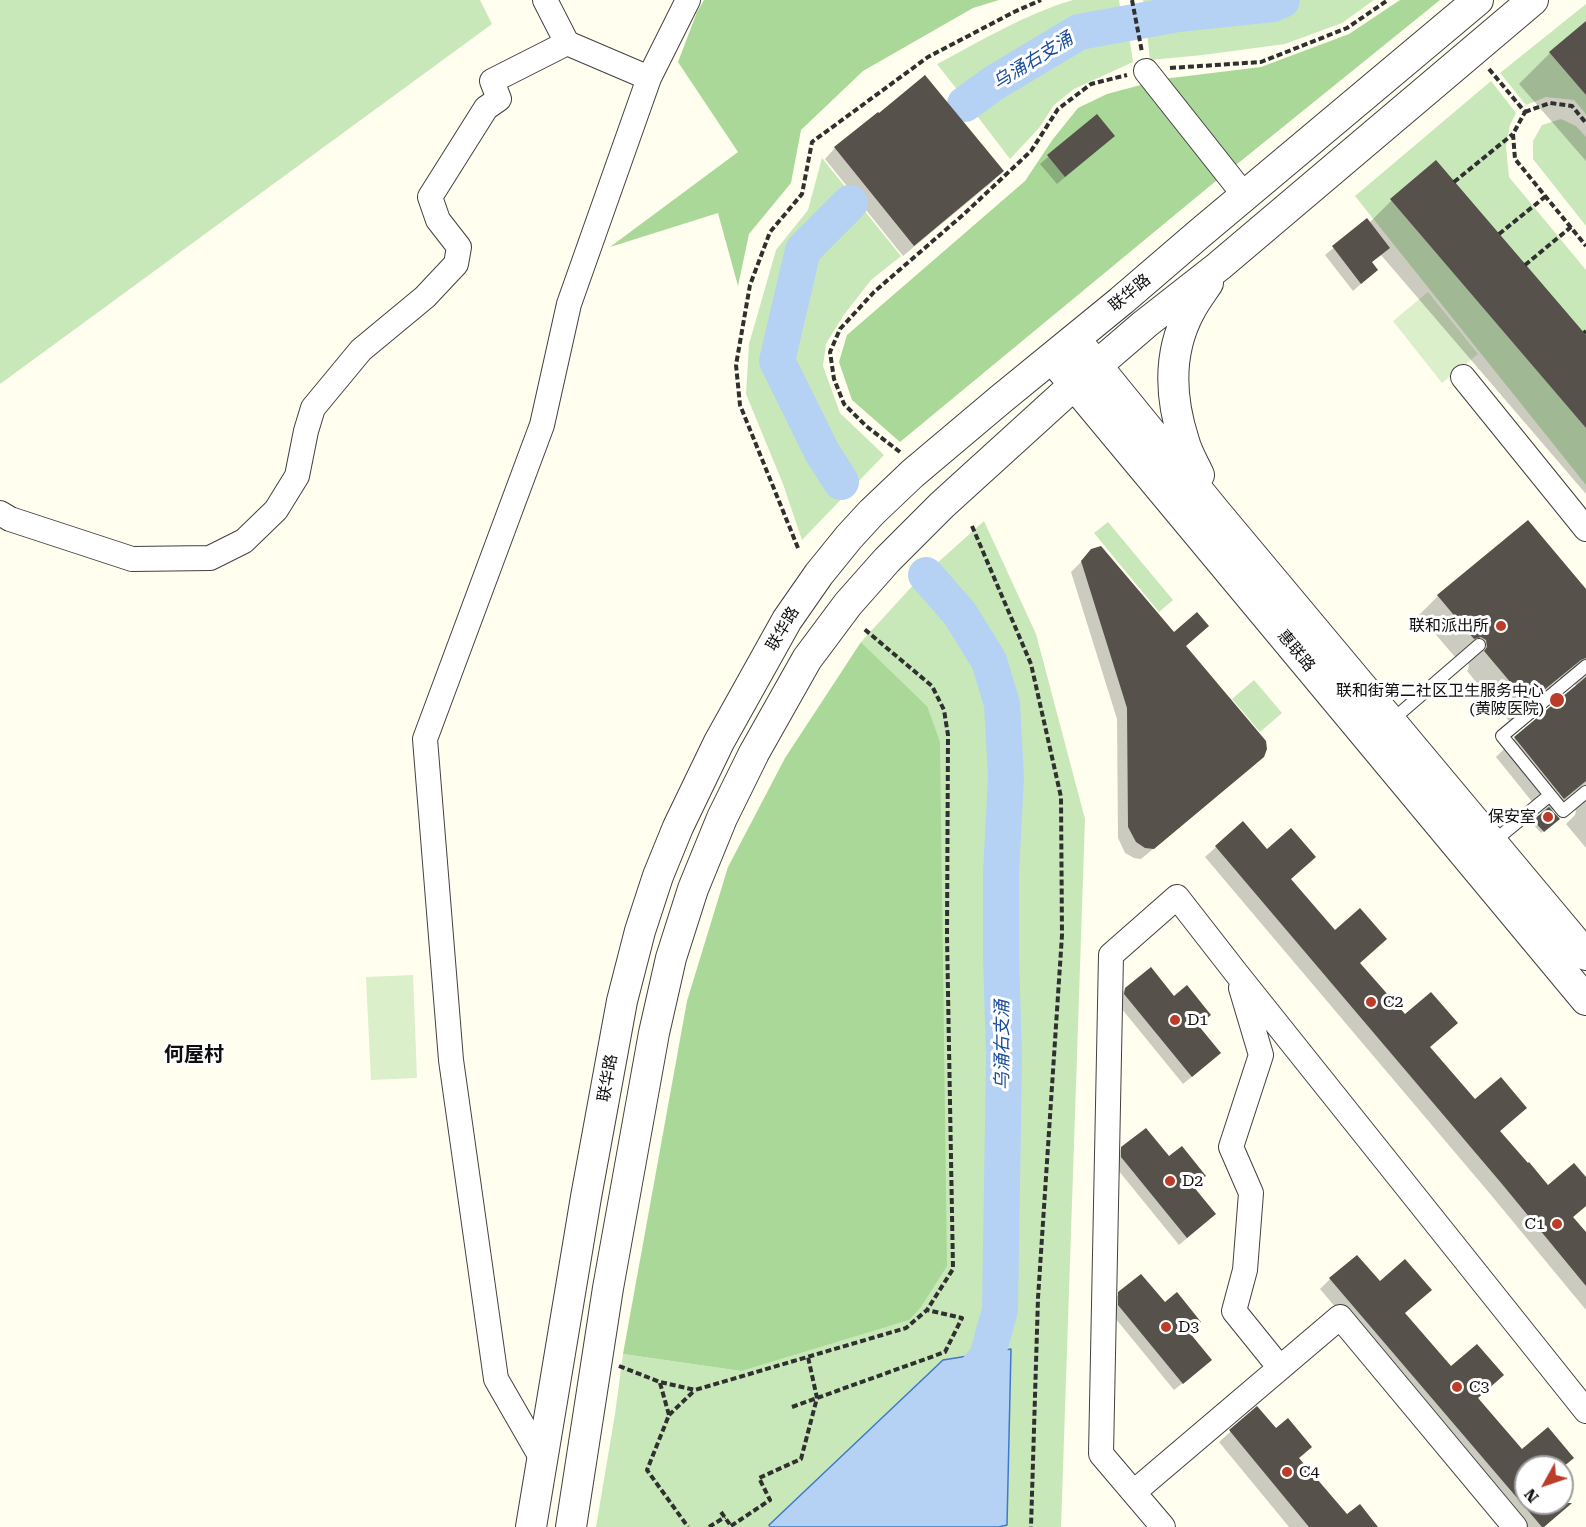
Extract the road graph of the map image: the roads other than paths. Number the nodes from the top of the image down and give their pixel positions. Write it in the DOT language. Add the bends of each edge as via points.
graph roads {
  1 [pos="545,0"];
  2 [pos="688,0"];
  3 [pos="1478,0"];
  4 [pos="1533,0"];
  5 [pos="567,43"];
  6 [pos="1145,64"];
  7 [pos="649,78"];
  8 [pos="1245,196"];
  9 [pos="1219,266"];
  10 [pos="1075,339"];
  11 [pos="1052,358"];
  12 [pos="1096,365"];
  13 [pos="1463,377"];
  14 [pos="1074,385"];
  15 [pos="1215,511"];
  16 [pos="0,513"];
  17 [pos="1586,529"];
  18 [pos="1479,645"];
  19 [pos="1586,666"];
  20 [pos="1391,721"];
  21 [pos="1586,792"];
  22 [pos="1550,795"];
  23 [pos="1492,843"];
  24 [pos="1586,955"];
  25 [pos="1237,974"];
  26 [pos="1586,1000"];
  27 [pos="1280,1368"];
  28 [pos="1586,1411"];
  29 [pos="542,1459"];
  30 [pos="1134,1492"];
  31 [pos="531,1527"];
  32 [pos="571,1527"];
  33 [pos="1163,1527"];
  34 [pos="1515,1527"];
  1 -- 5 [label="street"];
  2 -- 7 [label="street"];
  3 -- 8 [label="street, 联华路"];
  4 -- 9 [label="street, 联华路"];
  5 -- 7 [label="street"];
  5 -- 16 [label="street" via="492,81 499,99 486,108 430,197 438,220 459,247 456,264 425,297 361,350 314,408 297,476 276,510 244,541 210,558 132,559"];
  6 -- 8 [label="street"];
  7 -- 29 [label="street" via="569,304 542,425 424,739 451,1060 496,1379"];
  8 -- 10 [label="street, 联华路"];
  9 -- 12 [label="street, 联华路"];
  9 -- 15 [label="street" via="1190,310 1174,353 1173,378 1184,442"];
  10 -- 11 [label="street, 联华路"];
  10 -- 12 [label="street, 惠联路"];
  11 -- 14 [label="street, 惠联路"];
  11 -- 29 [label="street, 联华路" via="906,463 787,620 719,742 678,827 640,931 622,1001"];
  12 -- 14 [label="street, 联华路"];
  12 -- 15 [label="street, 惠联路"];
  13 -- 17 [label="street"];
  14 -- 26 [label="street, 惠联路"];
  14 -- 32 [label="street, 联华路" via="887,560 856,616 807,659 722,818 671,958 654,1033 608,1288"];
  15 -- 20 [label="street, 惠联路"];
  18 -- 20 [label="lane"];
  19 -- 22 [label="lane" via="1502,736"];
  20 -- 23 [label="street, 惠联路"];
  21 -- 22 [label="lane" via="1563,812"];
  22 -- 23 [label="lane"];
  23 -- 24 [label="street, 惠联路"];
  25 -- 27 [label="street" via="1262,1054 1231,1147 1251,1194 1245,1270 1234,1311"];
  25 -- 28 [label="street"];
  25 -- 30 [label="street" via="1177,897 1111,955 1101,1454"];
  27 -- 30 [label="street"];
  27 -- 34 [label="street" via="1340,1317"];
  29 -- 31 [label="street, 联华路"];
  30 -- 33 [label="street"];
}
